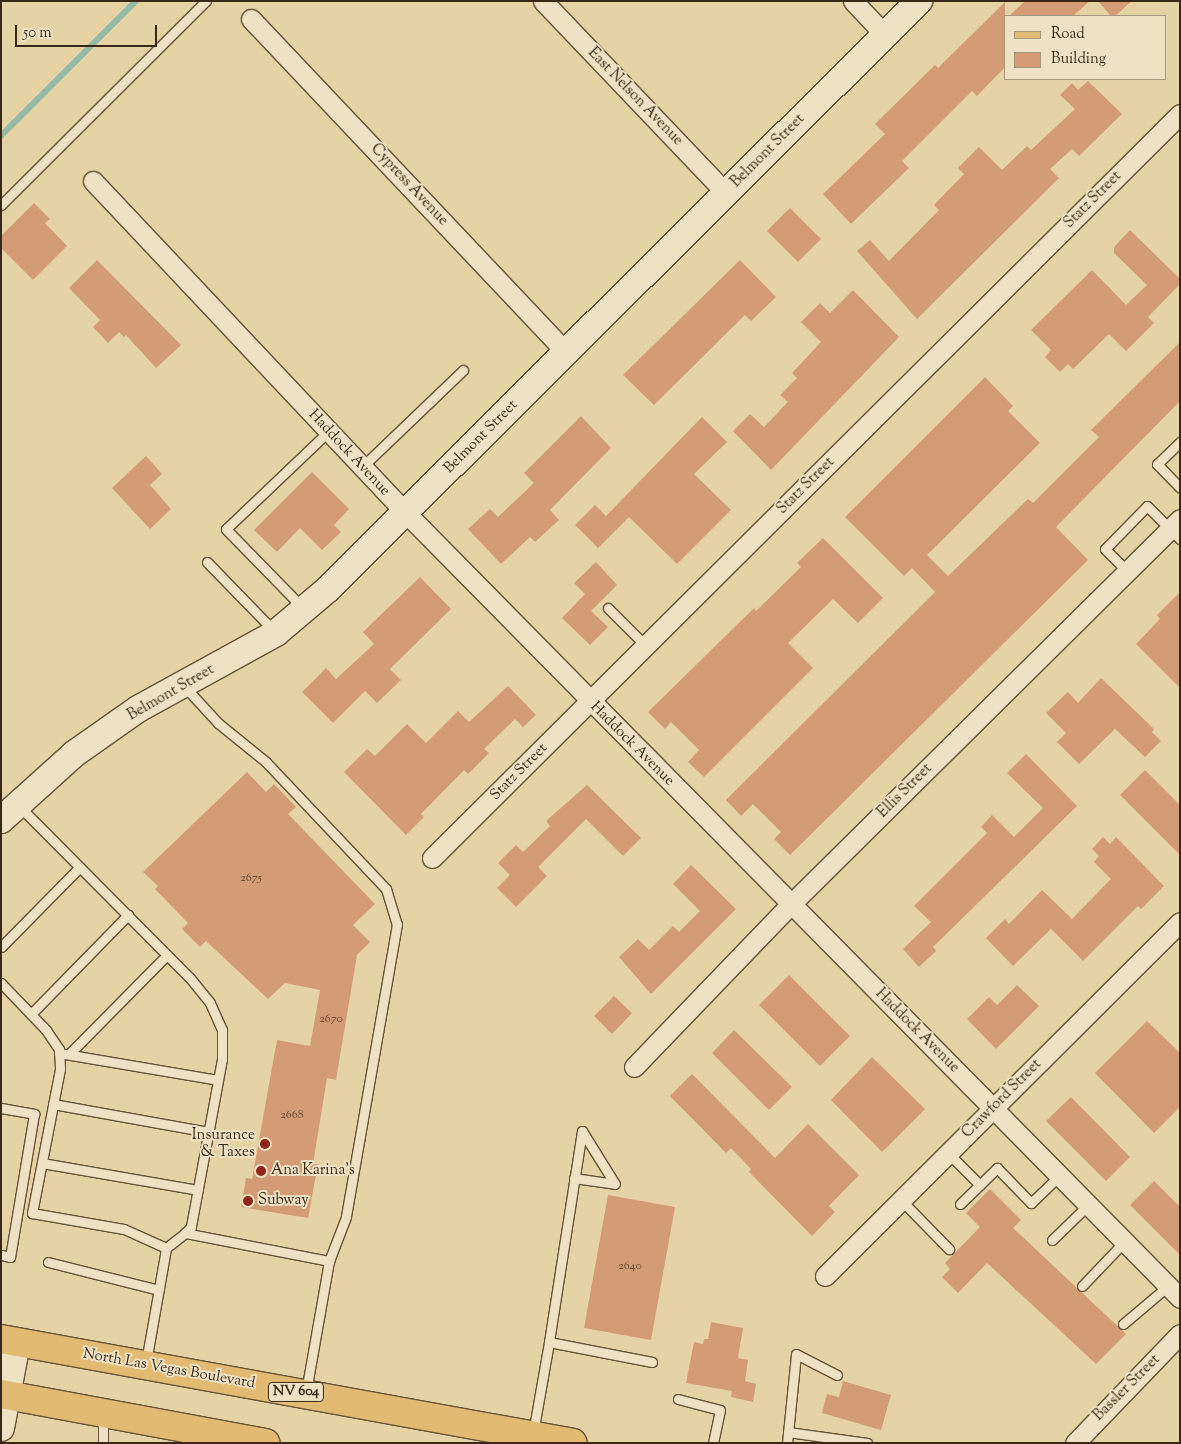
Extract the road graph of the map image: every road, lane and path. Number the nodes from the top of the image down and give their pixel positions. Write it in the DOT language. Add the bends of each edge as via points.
graph roads {
  1 [pos="206,1"];
  2 [pos="543,1"];
  3 [pos="853,1"];
  4 [pos="919,1"];
  5 [pos="251,19"];
  6 [pos="885,35"];
  7 [pos="1180,114"];
  8 [pos="93,181"];
  9 [pos="726,193"];
  10 [pos="1,205"];
  11 [pos="566,352"];
  12 [pos="463,370"];
  13 [pos="329,432"];
  14 [pos="1180,442"];
  15 [pos="362,467"];
  16 [pos="1180,488"];
  17 [pos="405,512"];
  18 [pos="1176,529"];
  19 [pos="207,562"];
  20 [pos="1127,571"];
  21 [pos="608,608"];
  22 [pos="304,609"];
  23 [pos="276,633"];
  24 [pos="646,646"];
  25 [pos="183,685"];
  26 [pos="590,702"];
  27 [pos="9,812"];
  28 [pos="432,858"];
  29 [pos="80,867"];
  30 [pos="791,904"];
  31 [pos="128,916"];
  32 [pos="1180,922"];
  33 [pos="1,947"];
  34 [pos="167,955"];
  35 [pos="1,983"];
  36 [pos="31,1014"];
  37 [pos="59,1052"];
  38 [pos="69,1054"];
  39 [pos="634,1068"];
  40 [pos="218,1080"];
  41 [pos="53,1104"];
  42 [pos="1,1108"];
  43 [pos="994,1108"];
  44 [pos="208,1132"];
  45 [pos="948,1153"];
  46 [pos="42,1163"];
  47 [pos="1061,1175"];
  48 [pos="574,1178"];
  49 [pos="980,1185"];
  50 [pos="198,1190"];
  51 [pos="901,1200"];
  52 [pos="1089,1203"];
  53 [pos="960,1204"];
  54 [pos="184,1233"];
  55 [pos="1052,1240"];
  56 [pos="1126,1240"];
  57 [pos="166,1248"];
  58 [pos="949,1249"];
  59 [pos="1,1255"];
  60 [pos="330,1261"];
  61 [pos="48,1262"];
  62 [pos="825,1276"];
  63 [pos="1082,1286"];
  64 [pos="159,1290"];
  65 [pos="1174,1292"];
  66 [pos="1123,1324"];
  67 [pos="1180,1334"];
  68 [pos="9,1341"];
  69 [pos="549,1342"];
  70 [pos="652,1362"];
  71 [pos="146,1365"];
  72 [pos="837,1375"];
  73 [pos="306,1394"];
  74 [pos="4,1395"];
  75 [pos="678,1399"];
  76 [pos="103,1413"];
  77 [pos="1,1428"];
  78 [pos="788,1432"];
  79 [pos="190,1436"];
  80 [pos="531,1439"];
  81 [pos="103,1443"];
  82 [pos="266,1443"];
  83 [pos="573,1443"];
  84 [pos="714,1443"];
  85 [pos="787,1443"];
  86 [pos="867,1443"];
  87 [pos="1075,1443"];
  1 -- 10 [label="lane"];
  2 -- 9 [label="street, East Nelson Avenue"];
  3 -- 6 [label="street"];
  4 -- 6 [label="street, Belmont Street"];
  5 -- 11 [label="street, Cypress Avenue"];
  6 -- 9 [label="street, Belmont Street"];
  7 -- 24 [label="street, Statz Street"];
  8 -- 13 [label="street, Haddock Avenue"];
  9 -- 11 [label="street, Belmont Street"];
  11 -- 17 [label="street, Belmont Street"];
  12 -- 15 [label="lane"];
  13 -- 15 [label="street, Haddock Avenue"];
  13 -- 22 [label="lane" via="226,529"];
  14 -- 16 [label="lane" via="1157,464"];
  15 -- 17 [label="street, Haddock Avenue"];
  17 -- 22 [label="street, Belmont Street"];
  17 -- 26 [label="street, Haddock Avenue"];
  18 -- 20 [label="street, Ellis Street"];
  18 -- 20 [label="lane" via="1147,506 1105,549"];
  19 -- 23 [label="lane"];
  20 -- 30 [label="street, Ellis Street"];
  21 -- 24 [label="lane"];
  22 -- 23 [label="street, Belmont Street"];
  23 -- 25 [label="street, Belmont Street"];
  24 -- 26 [label="street, Statz Street"];
  25 -- 27 [label="street, Belmont Street" via="138,710 74,754"];
  25 -- 60 [label="lane" via="218,724 266,762 386,889 397,924 346,1217"];
  26 -- 28 [label="street, Statz Street"];
  26 -- 30 [label="street, Haddock Avenue"];
  27 -- 29 [label="lane"];
  29 -- 31 [label="lane"];
  29 -- 33 [label="lane"];
  30 -- 39 [label="street, Ellis Street"];
  30 -- 43 [label="street, Haddock Avenue"];
  31 -- 34 [label="lane"];
  31 -- 36 [label="lane"];
  32 -- 43 [label="street, Crawford Street"];
  34 -- 38 [label="lane"];
  34 -- 40 [label="lane" via="210,1003 222,1030"];
  35 -- 36 [label="lane"];
  36 -- 37 [label="lane" via="46,1030"];
  37 -- 38 [label="lane"];
  37 -- 41 [label="lane" via="60,1069"];
  38 -- 40 [label="lane"];
  40 -- 44 [label="lane"];
  41 -- 44 [label="lane"];
  41 -- 46 [label="lane"];
  42 -- 59 [label="lane" via="34,1114 10,1257"];
  43 -- 45 [label="street, Crawford Street"];
  43 -- 47 [label="street, Haddock Avenue"];
  44 -- 50 [label="lane"];
  45 -- 49 [label="lane"];
  45 -- 51 [label="street, Crawford Street"];
  46 -- 50 [label="lane"];
  46 -- 57 [label="lane" via="32,1213 124,1229"];
  47 -- 49 [label="lane" via="1030,1203 997,1168"];
  47 -- 52 [label="street, Haddock Avenue"];
  48 -- 48 [label="lane" via="576,1169 582,1131 615,1184"];
  48 -- 69 [label="lane"];
  49 -- 53 [label="lane"];
  50 -- 54 [label="lane" via="191,1226"];
  51 -- 58 [label="lane"];
  51 -- 62 [label="street, Crawford Street"];
  52 -- 55 [label="lane"];
  52 -- 56 [label="street, Haddock Avenue"];
  54 -- 57 [label="lane"];
  54 -- 60 [label="lane"];
  56 -- 63 [label="lane"];
  56 -- 65 [label="street, Haddock Avenue"];
  57 -- 64 [label="lane"];
  60 -- 73 [label="lane"];
  61 -- 64 [label="lane"];
  64 -- 71 [label="lane"];
  65 -- 66 [label="lane"];
  67 -- 87 [label="street, Bassler Street"];
  68 -- 71 [label="main road, North Las Vegas Boulevard / NV 604"];
  68 -- 74 [label="street"];
  69 -- 70 [label="lane"];
  69 -- 80 [label="lane"];
  71 -- 73 [label="main road, North Las Vegas Boulevard / NV 604"];
  72 -- 78 [label="lane" via="796,1354"];
  73 -- 80 [label="main road, North Las Vegas Boulevard / NV 604"];
  74 -- 76 [label="main road"];
  74 -- 77 [label="street"];
  75 -- 84 [label="lane" via="720,1410"];
  76 -- 79 [label="main road"];
  76 -- 81 [label="lane"];
  78 -- 85 [label="lane"];
  78 -- 86 [label="lane"];
  79 -- 82 [label="main road"];
  80 -- 83 [label="main road, North Las Vegas Boulevard / NV 604"];
}
